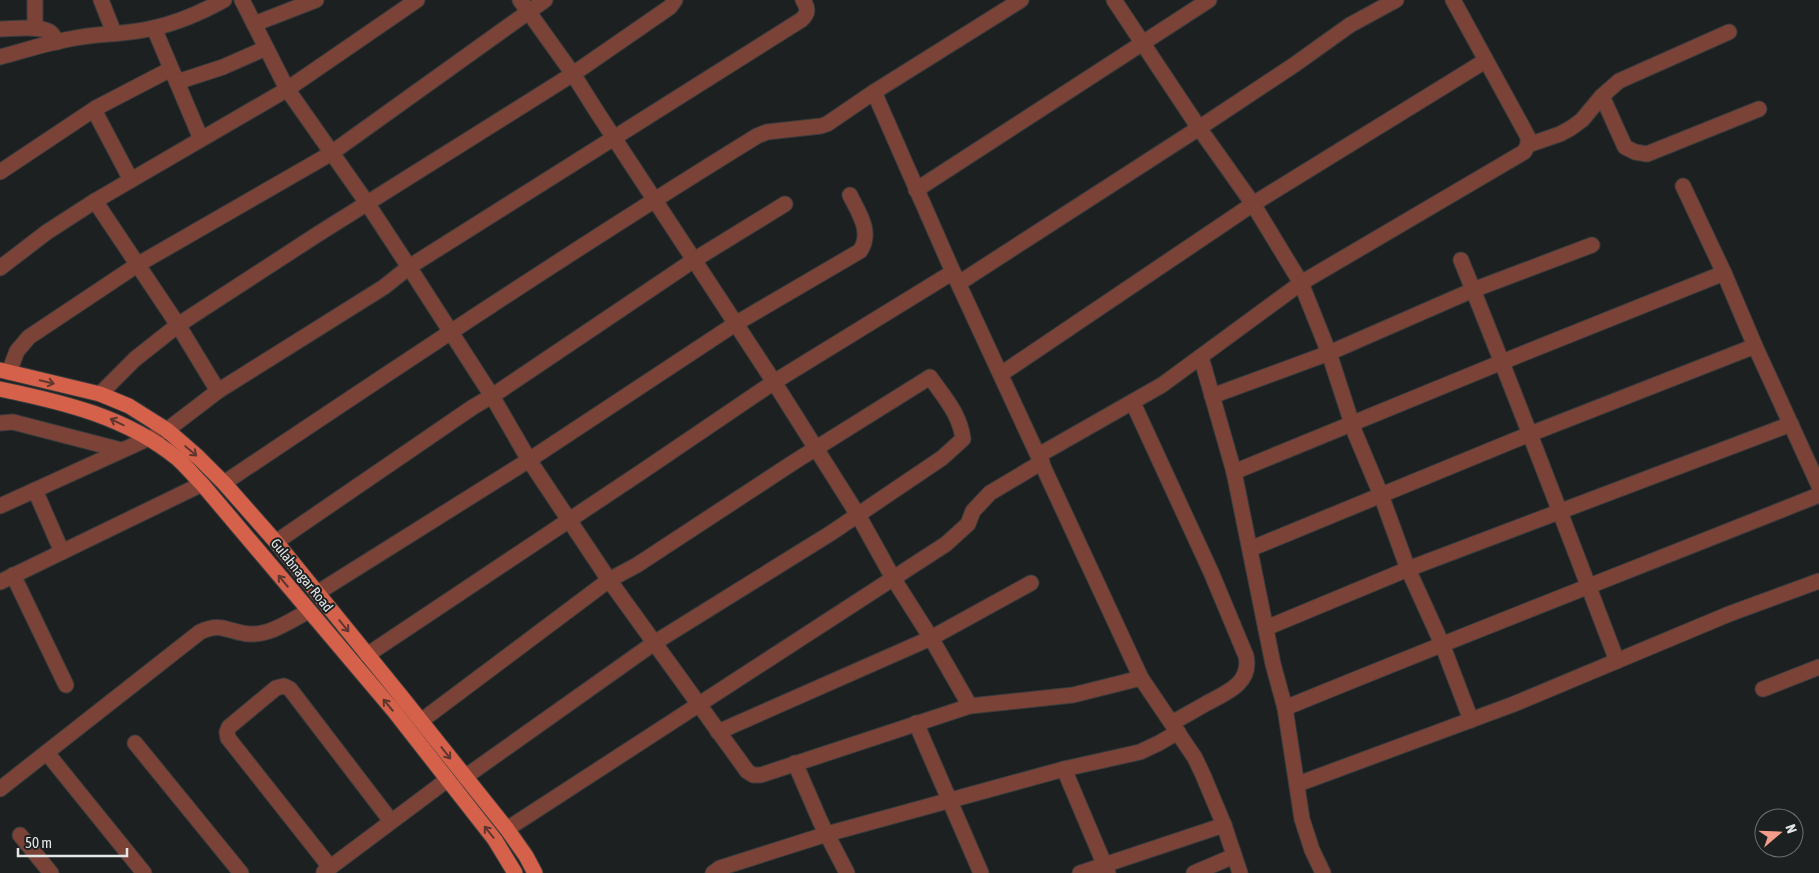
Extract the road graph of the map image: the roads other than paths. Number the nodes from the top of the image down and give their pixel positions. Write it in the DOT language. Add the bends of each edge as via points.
graph roads {
  1 [pos="35,0"];
  2 [pos="101,0"];
  3 [pos="224,0"];
  4 [pos="242,0"];
  5 [pos="316,0"];
  6 [pos="417,0"];
  7 [pos="545,0"];
  8 [pos="675,0"];
  9 [pos="803,0"];
  10 [pos="1022,0"];
  11 [pos="1114,0"];
  12 [pos="1209,0"];
  13 [pos="1396,0"];
  14 [pos="1453,0"];
  15 [pos="524,6"];
  16 [pos="254,24"];
  17 [pos="35,28"];
  18 [pos="154,28"];
  19 [pos="0,29"];
  20 [pos="1729,32"];
  21 [pos="114,33"];
  22 [pos="58,42"];
  23 [pos="1143,42"];
  24 [pos="266,48"];
  25 [pos="0,57"];
  26 [pos="1485,61"];
  27 [pos="573,74"];
  28 [pos="174,76"];
  29 [pos="287,89"];
  30 [pos="874,92"];
  31 [pos="1602,96"];
  32 [pos="1760,108"];
  33 [pos="94,110"];
  34 [pos="1199,128"];
  35 [pos="613,137"];
  36 [pos="201,139"];
  37 [pos="1528,145"];
  38 [pos="332,152"];
  39 [pos="0,172"];
  40 [pos="132,180"];
  41 [pos="1683,186"];
  42 [pos="916,190"];
  43 [pos="850,195"];
  44 [pos="654,199"];
  45 [pos="95,201"];
  46 [pos="367,203"];
  47 [pos="785,204"];
  48 [pos="1253,204"];
  49 [pos="1592,245"];
  50 [pos="694,260"];
  51 [pos="1461,260"];
  52 [pos="138,266"];
  53 [pos="409,267"];
  54 [pos="0,268"];
  55 [pos="1724,273"];
  56 [pos="956,277"];
  57 [pos="1302,282"];
  58 [pos="1474,290"];
  59 [pos="735,324"];
  60 [pos="178,325"];
  61 [pos="450,331"];
  62 [pos="1754,346"];
  63 [pos="1329,353"];
  64 [pos="1201,357"];
  65 [pos="1502,362"];
  66 [pos="4,371"];
  67 [pos="1000,374"];
  68 [pos="774,382"];
  69 [pos="0,389"];
  70 [pos="218,391"];
  71 [pos="100,394"];
  72 [pos="492,396"];
  73 [pos="1212,396"];
  74 [pos="1133,403"];
  75 [pos="0,423"];
  76 [pos="1352,424"];
  77 [pos="1791,424"];
  78 [pos="167,430"];
  79 [pos="1531,434"];
  80 [pos="148,438"];
  81 [pos="817,449"];
  82 [pos="121,450"];
  83 [pos="1040,459"];
  84 [pos="529,460"];
  85 [pos="1234,472"];
  86 [pos="224,482"];
  87 [pos="202,484"];
  88 [pos="1819,486"];
  89 [pos="34,490"];
  90 [pos="1819,495"];
  91 [pos="1381,496"];
  92 [pos="0,506"];
  93 [pos="1559,511"];
  94 [pos="858,514"];
  95 [pos="569,521"];
  96 [pos="276,542"];
  97 [pos="1250,549"];
  98 [pos="62,552"];
  99 [pos="1408,569"];
  100 [pos="7,578"];
  101 [pos="893,578"];
  102 [pos="610,580"];
  103 [pos="1819,581"];
  104 [pos="1030,583"];
  105 [pos="1589,587"];
  106 [pos="317,594"];
  107 [pos="309,611"];
  108 [pos="1266,628"];
  109 [pos="932,638"];
  110 [pos="654,643"];
  111 [pos="1442,644"];
  112 [pos="367,655"];
  113 [pos="1617,661"];
  114 [pos="1274,664"];
  115 [pos="1248,665"];
  116 [pos="1819,667"];
  117 [pos="1141,678"];
  118 [pos="66,685"];
  119 [pos="1763,689"];
  120 [pos="699,705"];
  121 [pos="970,706"];
  122 [pos="1285,708"];
  123 [pos="1470,720"];
  124 [pos="421,721"];
  125 [pos="916,723"];
  126 [pos="1175,727"];
  127 [pos="718,732"];
  128 [pos="135,743"];
  129 [pos="47,753"];
  130 [pos="795,764"];
  131 [pos="1064,769"];
  132 [pos="465,777"];
  133 [pos="447,780"];
  134 [pos="1298,784"];
  135 [pos="0,789"];
  136 [pos="950,801"];
  137 [pos="391,821"];
  138 [pos="1224,825"];
  139 [pos="507,829"];
  140 [pos="827,834"];
  141 [pos="20,835"];
  142 [pos="1234,856"];
  143 [pos="1106,869"];
  144 [pos="326,870"];
  145 [pos="51,873"];
  146 [pos="144,873"];
  147 [pos="242,873"];
  148 [pos="515,873"];
  149 [pos="534,873"];
  150 [pos="713,873"];
  151 [pos="847,873"];
  152 [pos="981,873"];
  153 [pos="1080,873"];
  154 [pos="1194,873"];
  155 [pos="1240,873"];
  156 [pos="1323,873"];
  1 -- 17 [label="street"];
  2 -- 21 [label="street"];
  3 -- 18 [label="street" via="198,14"];
  4 -- 16 [label="street"];
  5 -- 16 [label="street"];
  6 -- 29 [label="street"];
  7 -- 15 [label="street"];
  8 -- 27 [label="street" via="670,7"];
  9 -- 35 [label="street" via="808,10 801,20"];
  10 -- 30 [label="street"];
  11 -- 23 [label="street"];
  12 -- 23 [label="street"];
  13 -- 34 [label="street" via="1350,25"];
  14 -- 26 [label="street"];
  15 -- 27 [label="street"];
  15 -- 38 [label="street"];
  16 -- 24 [label="street"];
  17 -- 19 [label="street"];
  17 -- 22 [label="street" via="50,32"];
  18 -- 21 [label="street"];
  18 -- 28 [label="street"];
  20 -- 31 [label="street" via="1619,81"];
  21 -- 22 [label="street"];
  22 -- 25 [label="street"];
  23 -- 34 [label="street"];
  23 -- 42 [label="street"];
  24 -- 28 [label="street" via="223,67"];
  24 -- 29 [label="street"];
  26 -- 37 [label="street" via="1528,137"];
  26 -- 48 [label="street"];
  27 -- 35 [label="street"];
  27 -- 46 [label="street"];
  28 -- 33 [label="street"];
  28 -- 36 [label="street"];
  29 -- 36 [label="street"];
  29 -- 38 [label="street"];
  30 -- 42 [label="street"];
  30 -- 44 [label="street" via="828,124 757,136"];
  31 -- 32 [label="street" via="1625,147 1640,154 1647,154"];
  31 -- 37 [label="street" via="1572,128"];
  33 -- 39 [label="street"];
  33 -- 40 [label="street"];
  34 -- 48 [label="street"];
  34 -- 56 [label="street"];
  35 -- 44 [label="street"];
  35 -- 53 [label="street"];
  36 -- 40 [label="street"];
  37 -- 57 [label="street" via="1524,152"];
  38 -- 46 [label="street"];
  38 -- 52 [label="street"];
  40 -- 45 [label="street"];
  41 -- 55 [label="street"];
  42 -- 56 [label="street"];
  43 -- 59 [label="street" via="866,231 866,242 860,251"];
  44 -- 50 [label="street"];
  44 -- 61 [label="street"];
  45 -- 52 [label="street"];
  45 -- 54 [label="street"];
  46 -- 53 [label="street"];
  46 -- 60 [label="street"];
  47 -- 50 [label="street"];
  48 -- 57 [label="street"];
  48 -- 67 [label="street"];
  49 -- 58 [label="street"];
  50 -- 59 [label="street"];
  50 -- 72 [label="street"];
  51 -- 58 [label="street"];
  52 -- 60 [label="street"];
  52 -- 66 [label="street" via="30,337"];
  53 -- 61 [label="street"];
  53 -- 70 [label="street" via="384,287"];
  55 -- 62 [label="street"];
  55 -- 65 [label="street"];
  56 -- 67 [label="street"];
  56 -- 68 [label="street"];
  57 -- 63 [label="street"];
  57 -- 64 [label="street"];
  58 -- 63 [label="street"];
  58 -- 65 [label="street"];
  59 -- 68 [label="street"];
  59 -- 84 [label="street"];
  60 -- 70 [label="street"];
  60 -- 71 [label="street" via="135,359"];
  61 -- 72 [label="street"];
  61 -- 86 [label="street"];
  62 -- 77 [label="street"];
  62 -- 79 [label="street"];
  63 -- 73 [label="street"];
  63 -- 76 [label="street"];
  64 -- 73 [label="street"];
  64 -- 74 [label="street"];
  65 -- 76 [label="street"];
  65 -- 79 [label="street"];
  66 -- 71 [label="main road, Gulabnagar Road, one-way"];
  67 -- 83 [label="street"];
  68 -- 81 [label="street"];
  68 -- 95 [label="street"];
  80 -- 69 [label="main road, Gulabnagar Road, one-way" via="77,406"];
  70 -- 78 [label="street"];
  71 -- 78 [label="main road, Gulabnagar Road" via="128,406"];
  72 -- 84 [label="street"];
  72 -- 96 [label="street"];
  73 -- 85 [label="street"];
  74 -- 83 [label="street"];
  74 -- 115 [label="street" via="1211,572"];
  75 -- 82 [label="street" via="14,422"];
  76 -- 85 [label="street"];
  76 -- 91 [label="street"];
  77 -- 88 [label="street"];
  77 -- 93 [label="street"];
  78 -- 80 [label="street"];
  78 -- 86 [label="main road, Gulabnagar Road, one-way"];
  79 -- 91 [label="street"];
  79 -- 93 [label="street"];
  80 -- 82 [label="street"];
  80 -- 87 [label="main road, Gulabnagar Road" via="178,459"];
  81 -- 94 [label="street"];
  81 -- 94 [label="street" via="930,377 958,418 963,439 942,458"];
  81 -- 102 [label="street"];
  82 -- 89 [label="street"];
  83 -- 101 [label="street" via="990,493 973,511 962,531 946,544"];
  83 -- 117 [label="street"];
  84 -- 95 [label="street"];
  84 -- 106 [label="street"];
  85 -- 97 [label="street"];
  86 -- 96 [label="main road, Gulabnagar Road"];
  87 -- 98 [label="street"];
  107 -- 87 [label="main road, Gulabnagar Road, one-way"];
  89 -- 92 [label="street"];
  89 -- 98 [label="street"];
  90 -- 105 [label="street"];
  91 -- 97 [label="street"];
  91 -- 99 [label="street"];
  93 -- 99 [label="street"];
  93 -- 105 [label="street"];
  94 -- 101 [label="street"];
  94 -- 110 [label="street"];
  95 -- 102 [label="street"];
  95 -- 112 [label="street"];
  96 -- 106 [label="main road, Gulabnagar Road"];
  97 -- 108 [label="street"];
  98 -- 100 [label="street"];
  99 -- 108 [label="street"];
  99 -- 111 [label="street"];
  100 -- 118 [label="street"];
  101 -- 109 [label="street"];
  101 -- 120 [label="street"];
  102 -- 110 [label="street"];
  102 -- 124 [label="street"];
  103 -- 113 [label="street"];
  104 -- 109 [label="street"];
  105 -- 111 [label="street"];
  105 -- 113 [label="street"];
  106 -- 112 [label="main road, Gulabnagar Road, one-way"];
  107 -- 129 [label="street" via="260,634 220,627 200,632"];
  133 -- 107 [label="main road, Gulabnagar Road, one-way" via="394,711"];
  108 -- 114 [label="street"];
  109 -- 121 [label="street"];
  109 -- 127 [label="street"];
  110 -- 120 [label="street"];
  110 -- 132 [label="street"];
  111 -- 122 [label="street"];
  111 -- 123 [label="street"];
  112 -- 124 [label="main road, Gulabnagar Road"];
  113 -- 123 [label="street"];
  114 -- 115 [label="street"];
  114 -- 122 [label="street"];
  115 -- 126 [label="street" via="1233,689"];
  116 -- 119 [label="street"];
  117 -- 121 [label="street" via="1072,695"];
  117 -- 126 [label="street"];
  120 -- 127 [label="street"];
  120 -- 139 [label="street"];
  121 -- 125 [label="street"];
  122 -- 134 [label="street"];
  123 -- 134 [label="street"];
  124 -- 132 [label="main road, Gulabnagar Road, one-way"];
  125 -- 130 [label="street"];
  125 -- 136 [label="street"];
  126 -- 131 [label="street" via="1159,743 1140,752"];
  126 -- 138 [label="street" via="1199,766"];
  127 -- 130 [label="street" via="750,774 761,776"];
  128 -- 147 [label="street"];
  129 -- 135 [label="street"];
  129 -- 146 [label="street"];
  130 -- 140 [label="street"];
  131 -- 136 [label="street"];
  131 -- 143 [label="street"];
  132 -- 139 [label="main road, Gulabnagar Road"];
  133 -- 137 [label="street"];
  148 -- 133 [label="main road, Gulabnagar Road, one-way" via="495,840"];
  134 -- 156 [label="street" via="1302,819"];
  136 -- 140 [label="street"];
  136 -- 152 [label="street"];
  137 -- 144 [label="street"];
  137 -- 144 [label="street" via="290,689 284,686 276,688 230,727 228,738"];
  138 -- 142 [label="street"];
  138 -- 143 [label="street"];
  139 -- 149 [label="main road, Gulabnagar Road"];
  140 -- 150 [label="street"];
  140 -- 151 [label="street"];
  141 -- 145 [label="street"];
  142 -- 154 [label="street"];
  142 -- 155 [label="street"];
  143 -- 153 [label="street"];
}
